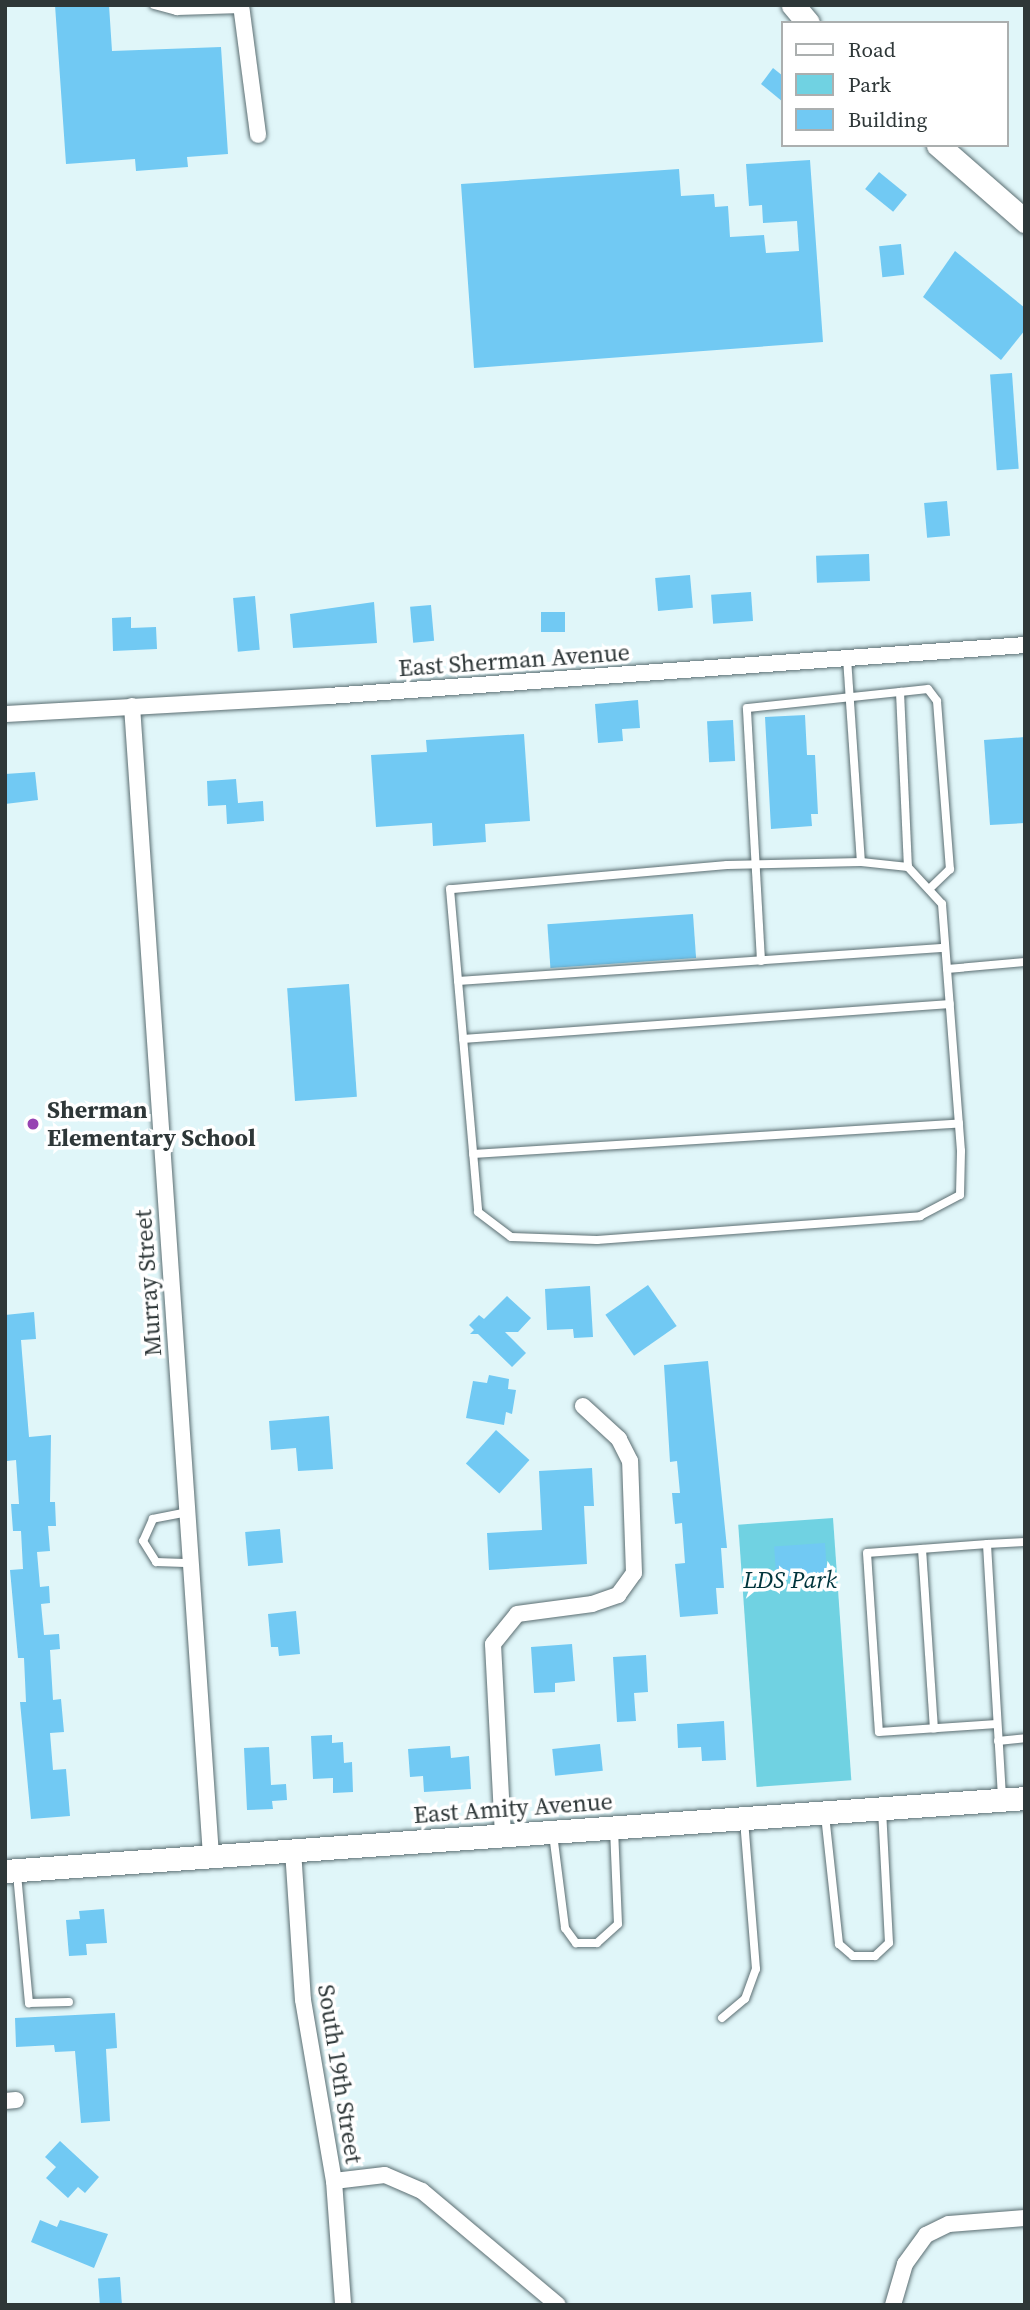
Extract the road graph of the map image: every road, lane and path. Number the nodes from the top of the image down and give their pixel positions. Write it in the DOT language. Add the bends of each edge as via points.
graph roads {
  1 [pos="154,5"];
  2 [pos="793,5"];
  3 [pos="242,7"];
  4 [pos="806,21"];
  5 [pos="258,135"];
  6 [pos="941,147"];
  7 [pos="1025,221"];
  8 [pos="1025,645"];
  9 [pos="847,658"];
  10 [pos="900,692"];
  11 [pos="850,696"];
  12 [pos="132,706"];
  13 [pos="5,714"];
  14 [pos="861,862"];
  15 [pos="758,865"];
  16 [pos="908,867"];
  17 [pos="929,890"];
  18 [pos="945,948"];
  19 [pos="761,961"];
  20 [pos="1025,962"];
  21 [pos="947,969"];
  22 [pos="458,981"];
  23 [pos="950,1004"];
  24 [pos="463,1039"];
  25 [pos="959,1123"];
  26 [pos="473,1154"];
  27 [pos="583,1406"];
  28 [pos="188,1512"];
  29 [pos="1025,1542"];
  30 [pos="987,1545"];
  31 [pos="922,1549"];
  32 [pos="192,1563"];
  33 [pos="997,1724"];
  34 [pos="934,1728"];
  35 [pos="1025,1738"];
  36 [pos="998,1741"];
  37 [pos="1013,1799"];
  38 [pos="882,1808"];
  39 [pos="824,1812"];
  40 [pos="744,1818"];
  41 [pos="614,1827"];
  42 [pos="553,1832"];
  43 [pos="503,1835"];
  44 [pos="293,1850"];
  45 [pos="211,1856"];
  46 [pos="11,1871"];
  47 [pos="69,2002"];
  48 [pos="722,2018"];
  49 [pos="334,2181"];
  50 [pos="1025,2218"];
  51 [pos="343,2305"];
  52 [pos="558,2305"];
  53 [pos="893,2305"];
  1 -- 3 [label="lane" via="177,11"];
  2 -- 4 [label="main road"];
  3 -- 5 [label="street"];
  6 -- 7 [label="main road"];
  8 -- 9 [label="street, East Sherman Avenue"];
  9 -- 11 [label="lane"];
  9 -- 12 [label="street, East Sherman Avenue"];
  10 -- 11 [label="lane"];
  10 -- 16 [label="lane"];
  10 -- 17 [label="lane" via="928,690 937,701 950,869"];
  11 -- 14 [label="lane"];
  11 -- 15 [label="lane" via="747,708"];
  12 -- 13 [label="street, East Sherman Avenue"];
  12 -- 28 [label="street, Murray Street"];
  14 -- 15 [label="lane"];
  14 -- 16 [label="lane"];
  15 -- 19 [label="lane"];
  15 -- 22 [label="lane" via="450,889"];
  16 -- 17 [label="lane"];
  17 -- 18 [label="lane" via="942,904"];
  18 -- 19 [label="lane"];
  18 -- 21 [label="lane"];
  19 -- 22 [label="lane"];
  20 -- 21 [label="lane"];
  21 -- 23 [label="lane"];
  22 -- 24 [label="lane"];
  23 -- 24 [label="lane"];
  23 -- 25 [label="lane"];
  24 -- 26 [label="lane"];
  25 -- 26 [label="lane"];
  25 -- 26 [label="lane" via="960,1195 920,1216 597,1240 511,1237 478,1212"];
  27 -- 43 [label="street" via="619,1439 630,1461 635,1573 618,1595 593,1604 517,1614 493,1644"];
  28 -- 32 [label="street, Murray Street"];
  28 -- 32 [label="lane" via="153,1519 143,1541 156,1562"];
  29 -- 30 [label="lane"];
  30 -- 31 [label="lane"];
  30 -- 33 [label="lane"];
  31 -- 34 [label="lane"];
  31 -- 34 [label="lane" via="867,1553 879,1732"];
  32 -- 45 [label="street, Murray Street"];
  33 -- 34 [label="lane"];
  33 -- 36 [label="lane"];
  35 -- 36 [label="lane"];
  36 -- 37 [label="lane"];
  37 -- 38 [label="main road, East Amity Avenue"];
  38 -- 39 [label="main road, East Amity Avenue"];
  38 -- 39 [label="lane" via="889,1942 875,1956 853,1956 839,1944"];
  39 -- 40 [label="main road, East Amity Avenue"];
  40 -- 41 [label="main road, East Amity Avenue"];
  40 -- 48 [label="lane" via="756,1969 745,1999"];
  41 -- 42 [label="main road, East Amity Avenue"];
  41 -- 42 [label="lane" via="618,1924 597,1943 576,1942 565,1928"];
  42 -- 43 [label="main road, East Amity Avenue"];
  43 -- 44 [label="main road, East Amity Avenue"];
  44 -- 45 [label="main road, East Amity Avenue"];
  44 -- 49 [label="street, South 19th Street" via="304,2012"];
  45 -- 46 [label="main road, East Amity Avenue"];
  46 -- 47 [label="lane" via="29,2003"];
  49 -- 51 [label="street, South 19th Street"];
  49 -- 52 [label="street" via="385,2175 422,2190"];
  50 -- 53 [label="street" via="949,2224 926,2235 905,2264"];
}
